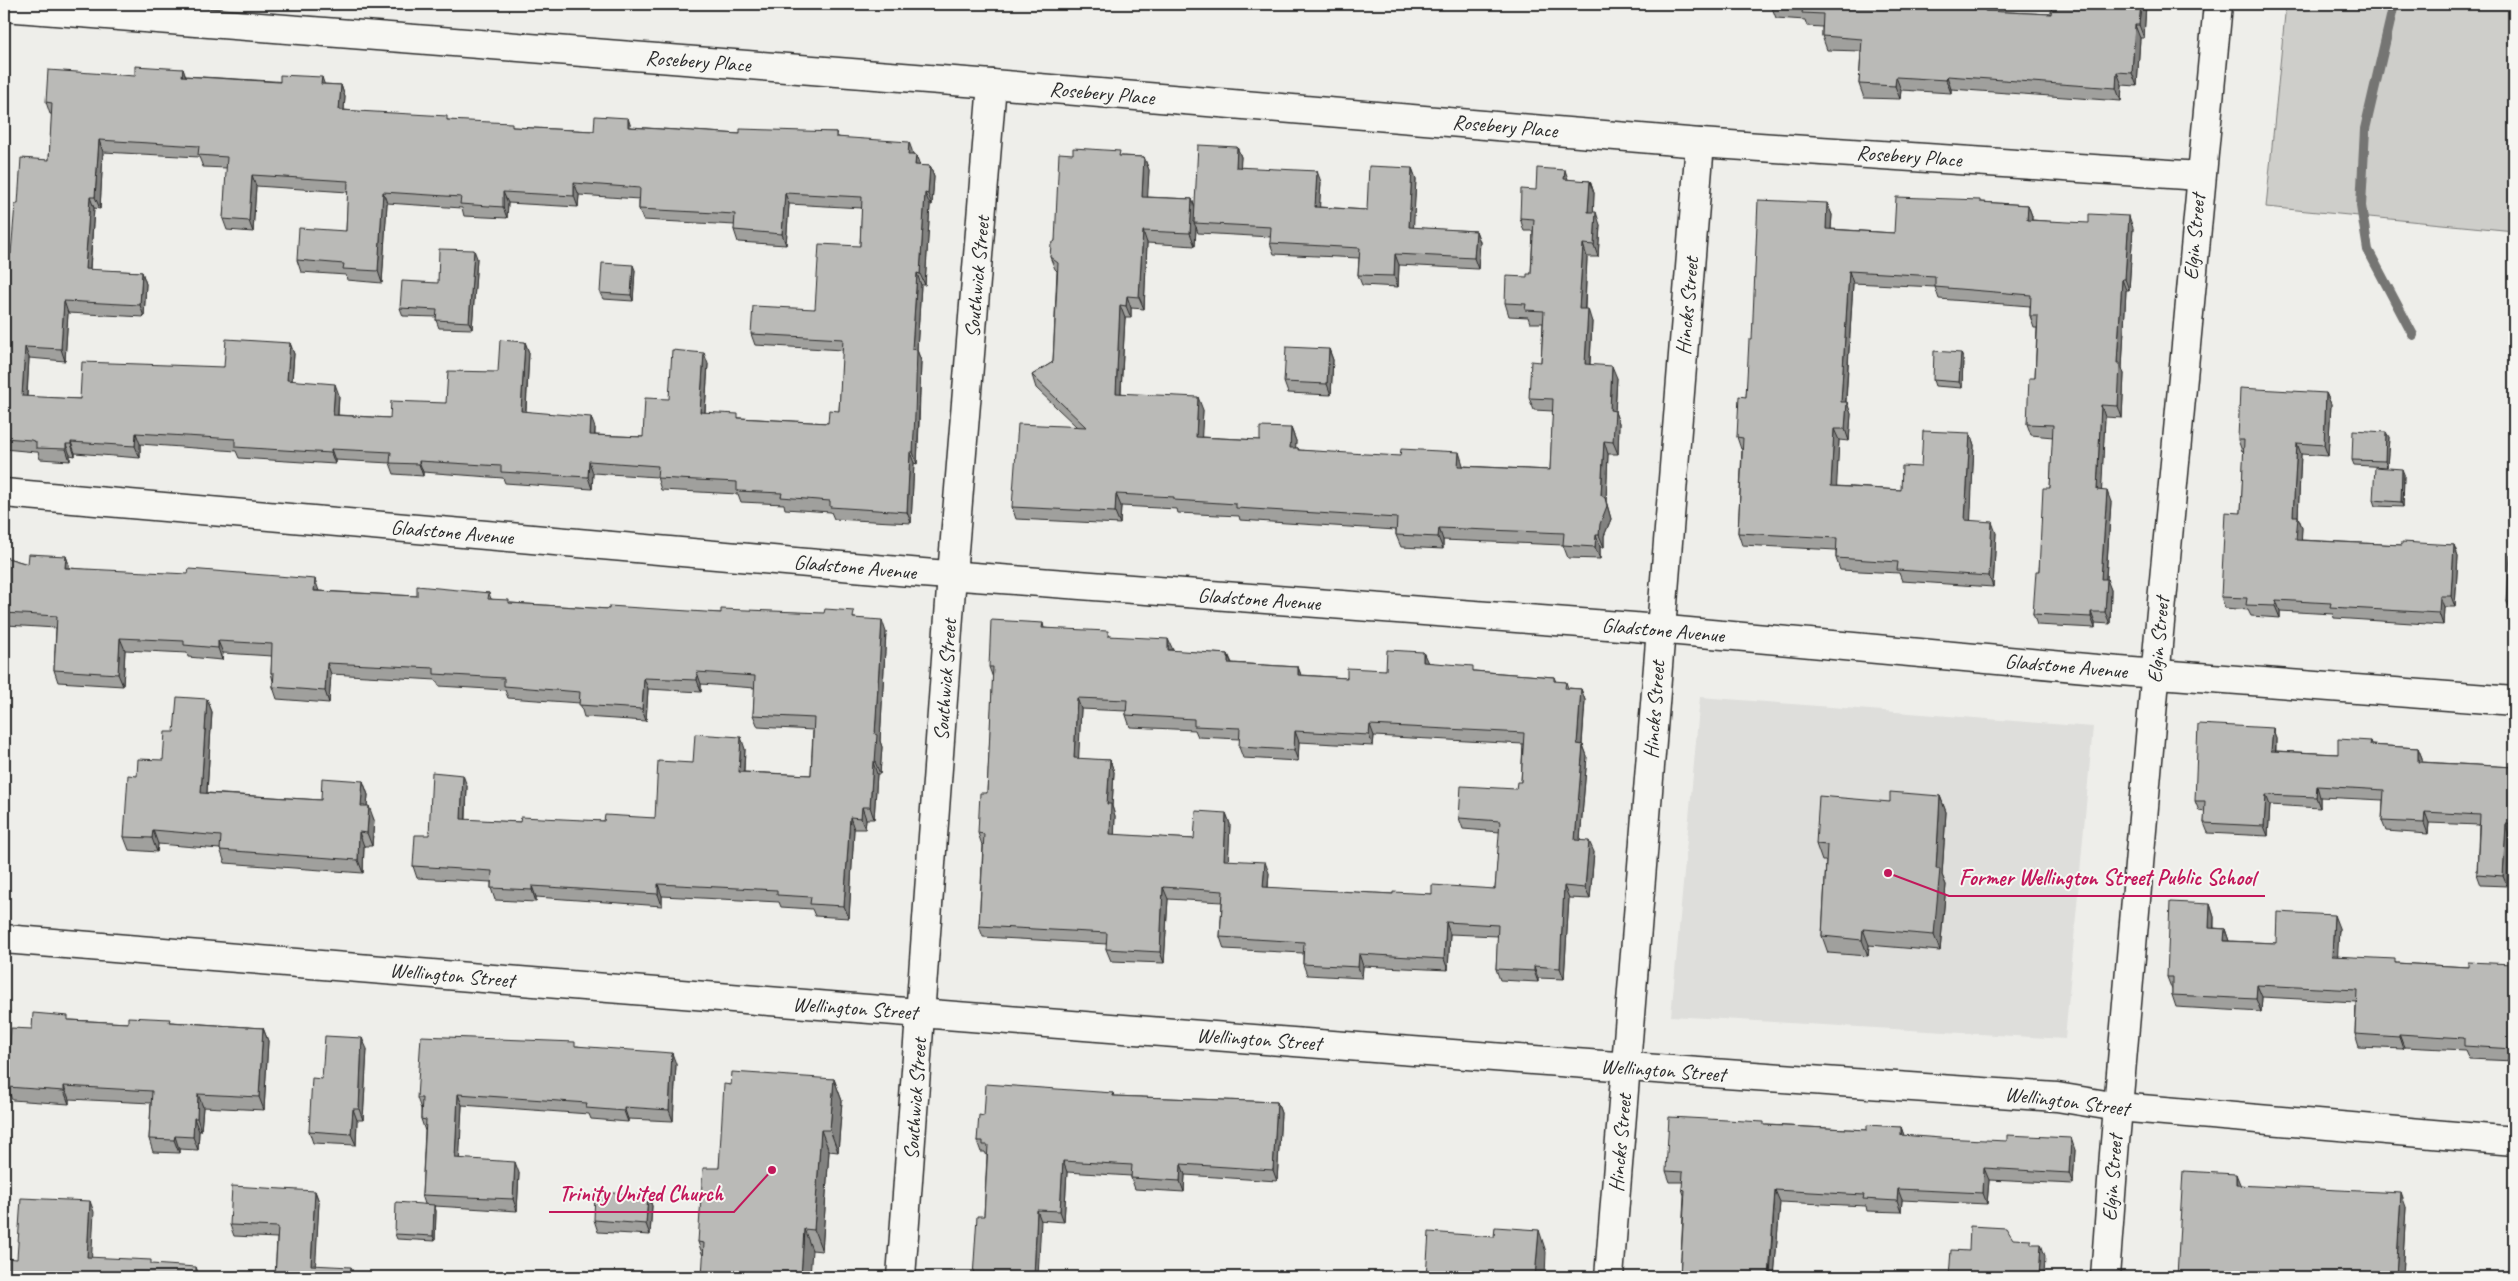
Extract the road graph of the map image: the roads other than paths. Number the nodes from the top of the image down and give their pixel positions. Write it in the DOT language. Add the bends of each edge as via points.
graph roads {
  1 [pos="2218,4"];
  2 [pos="4,7"];
  3 [pos="992,84"];
  4 [pos="1700,142"];
  5 [pos="2200,176"];
  6 [pos="4,493"];
  7 [pos="952,575"];
  8 [pos="1660,630"];
  9 [pos="2156,674"];
  10 [pos="2514,701"];
  11 [pos="4,939"];
  12 [pos="922,1013"];
  13 [pos="1626,1068"];
  14 [pos="2118,1108"];
  15 [pos="2514,1141"];
  16 [pos="901,1277"];
  17 [pos="1609,1277"];
  18 [pos="2105,1277"];
  1 -- 5 [label="street, Elgin Street"];
  2 -- 3 [label="street, Rosebery Place"];
  3 -- 4 [label="street, Rosebery Place"];
  3 -- 7 [label="street, Southwick Street"];
  4 -- 5 [label="street, Rosebery Place"];
  4 -- 8 [label="street, Hincks Street"];
  5 -- 9 [label="street, Elgin Street"];
  6 -- 7 [label="street, Gladstone Avenue"];
  7 -- 8 [label="street, Gladstone Avenue"];
  7 -- 12 [label="street, Southwick Street"];
  8 -- 9 [label="street, Gladstone Avenue"];
  8 -- 13 [label="street, Hincks Street"];
  9 -- 10 [label="street, Gladstone Avenue"];
  9 -- 14 [label="street, Elgin Street"];
  11 -- 12 [label="street, Wellington Street"];
  12 -- 13 [label="street, Wellington Street"];
  12 -- 16 [label="street, Southwick Street"];
  13 -- 14 [label="street, Wellington Street" via="2056,1097"];
  13 -- 17 [label="street, Hincks Street"];
  14 -- 15 [label="street, Wellington Street"];
  14 -- 18 [label="street, Elgin Street"];
}
